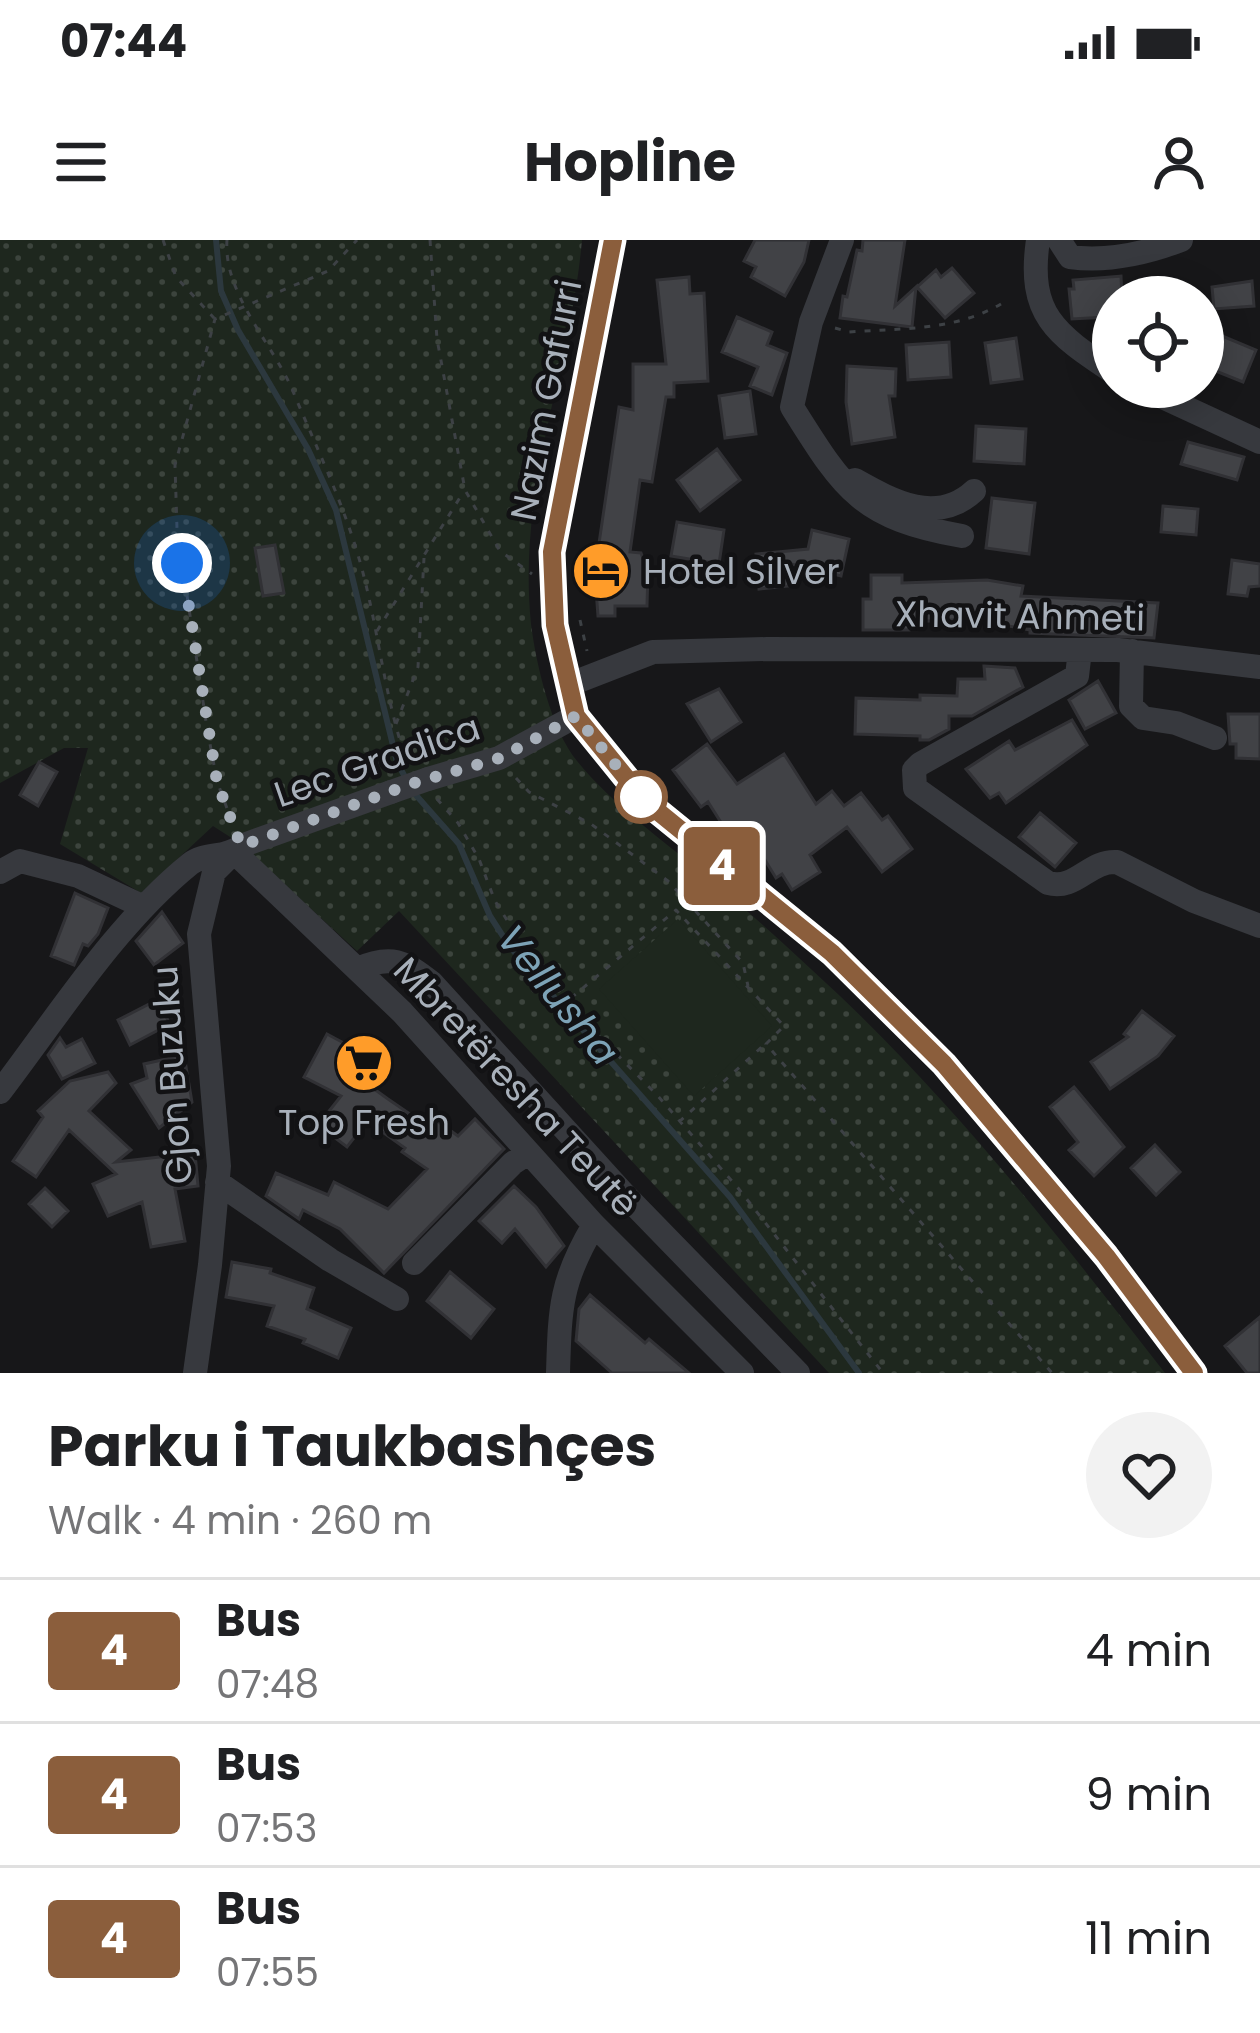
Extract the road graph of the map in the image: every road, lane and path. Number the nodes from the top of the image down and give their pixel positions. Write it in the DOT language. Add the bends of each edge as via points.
graph roads {
  1 [pos="163,240"];
  2 [pos="227,240"];
  3 [pos="357,240"];
  4 [pos="430,240"];
  5 [pos="613,240"];
  6 [pos="842,240"];
  7 [pos="1038,240"];
  8 [pos="1059,240"];
  9 [pos="1181,240"];
  10 [pos="1001,304"];
  11 [pos="245,306"];
  12 [pos="215,319"];
  13 [pos="811,322"];
  14 [pos="1092,358"];
  15 [pos="1186,408"];
  16 [pos="1260,442"];
  17 [pos="832,467"];
  18 [pos="465,490"];
  19 [pos="974,490"];
  20 [pos="962,536"];
  21 [pos="424,558"];
  22 [pos="551,574"];
  23 [pos="572,622"];
  24 [pos="375,635"];
  25 [pos="1080,650"];
  26 [pos="1132,651"];
  27 [pos="590,664"];
  28 [pos="1260,667"];
  29 [pos="568,685"];
  30 [pos="576,716"];
  31 [pos="397,724"];
  32 [pos="1215,738"];
  33 [pos="500,758"];
  34 [pos="411,784"];
  35 [pos="237,849"];
  36 [pos="0,872"];
  37 [pos="144,908"];
  38 [pos="1260,926"];
  39 [pos="357,969"];
  40 [pos="748,988"];
  41 [pos="570,999"];
  42 [pos="766,1044"];
  43 [pos="0,1092"];
  44 [pos="679,1121"];
  45 [pos="528,1153"];
  46 [pos="217,1182"];
  47 [pos="594,1225"];
  48 [pos="414,1263"];
  49 [pos="397,1299"];
  50 [pos="195,1373"];
  51 [pos="558,1373"];
  52 [pos="742,1373"];
  53 [pos="798,1373"];
  54 [pos="883,1373"];
  55 [pos="1052,1373"];
  56 [pos="1193,1373"];
  1 -- 12 [label="path" via="176,277"];
  2 -- 11 [label="path"];
  3 -- 11 [label="path" via="328,271"];
  4 -- 18 [label="path" via="437,338"];
  5 -- 22 [label="street, Nazim Gafurri"];
  6 -- 13 [label="street"];
  7 -- 14 [label="street" via="1038,302 1065,341"];
  8 -- 9 [label="street" via="1070,257 1085,259"];
  10 -- 13 [label="path" via="950,326 849,332"];
  11 -- 12 [label="path"];
  11 -- 24 [label="path" via="329,471"];
  12 -- 35 [label="path" via="175,465 177,529 214,764"];
  13 -- 17 [label="street" via="792,406"];
  15 -- 16 [label="street"];
  17 -- 19 [label="street" via="930,511"];
  17 -- 20 [label="street" via="881,512"];
  18 -- 21 [label="path"];
  18 -- 22 [label="path" via="500,551 527,574"];
  21 -- 24 [label="path"];
  21 -- 31 [label="path" via="418,668"];
  22 -- 29 [label="street, Nazim Gafurri"];
  23 -- 27 [label="path" via="580,620"];
  24 -- 31 [label="path"];
  25 -- 26 [label="street, Xhavit Ahmeti"];
  25 -- 29 [label="street, Xhavit Ahmeti" via="653,652"];
  25 -- 38 [label="street" via="1077,676 920,764 915,788 1048,883 1060,886 1117,862"];
  26 -- 28 [label="street, Xhavit Ahmeti"];
  26 -- 32 [label="street" via="1131,706 1143,718"];
  29 -- 30 [label="street, Nazim Gafurri"];
  30 -- 33 [label="street, Lec Gradica"];
  30 -- 56 [label="street" via="645,801 832,953 944,1064"];
  31 -- 34 [label="path"];
  33 -- 34 [label="street, Lec Gradica"];
  33 -- 40 [label="path" via="529,792 591,824 668,880 743,963"];
  34 -- 35 [label="street, Lec Gradica"];
  34 -- 41 [label="path" via="420,795 434,794 458,823 520,941"];
  35 -- 37 [label="street, Lec Gradica" via="194,860"];
  35 -- 39 [label="street, Mbretëresha Teutë"];
  35 -- 46 [label="street, Gjon Buzuku" via="214,872 199,934"];
  36 -- 37 [label="street" via="20,861 78,876"];
  37 -- 43 [label="street, Lec Gradica"];
  39 -- 45 [label="street, Mbretëresha Teutë"];
  39 -- 53 [label="street" via="392,958 432,983"];
  40 -- 41 [label="path" via="676,910"];
  40 -- 42 [label="path" via="784,1026"];
  41 -- 44 [label="path"];
  42 -- 44 [label="path"];
  42 -- 55 [label="path"];
  44 -- 54 [label="path"];
  45 -- 47 [label="street, Mbretëresha Teutë"];
  45 -- 48 [label="street"];
  46 -- 49 [label="street"];
  46 -- 50 [label="street, Gjon Buzuku"];
  47 -- 51 [label="street" via="561,1294"];
  47 -- 52 [label="street, Mbretëresha Teutë"];
}
